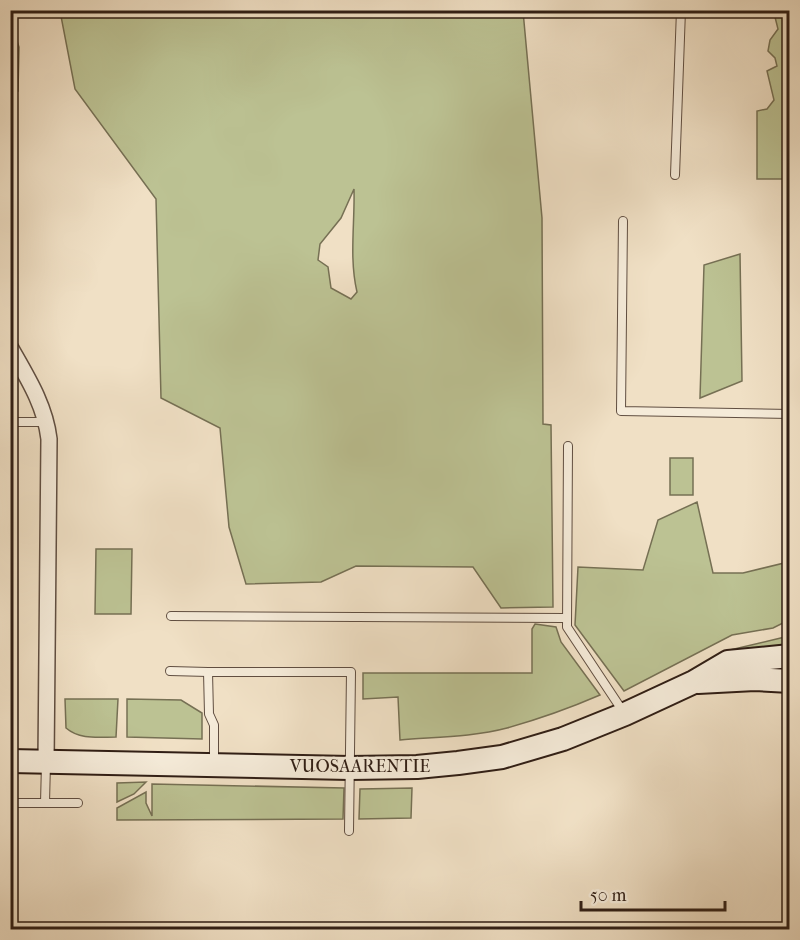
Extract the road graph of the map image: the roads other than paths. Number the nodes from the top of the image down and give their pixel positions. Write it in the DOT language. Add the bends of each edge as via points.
graph roads {
  1 [pos="681,10"];
  2 [pos="675,175"];
  3 [pos="623,221"];
  4 [pos="10,347"];
  5 [pos="789,414"];
  6 [pos="10,422"];
  7 [pos="47,422"];
  8 [pos="568,446"];
  9 [pos="171,616"];
  10 [pos="565,618"];
  11 [pos="789,656"];
  12 [pos="170,671"];
  13 [pos="208,672"];
  14 [pos="789,681"];
  15 [pos="694,682"];
  16 [pos="625,714"];
  17 [pos="10,761"];
  18 [pos="46,762"];
  19 [pos="214,765"];
  20 [pos="350,768"];
  21 [pos="10,803"];
  22 [pos="45,803"];
  23 [pos="78,803"];
  24 [pos="349,831"];
  1 -- 2 [label="lane"];
  3 -- 5 [label="lane" via="621,411"];
  4 -- 7 [label="street" via="41,403"];
  6 -- 7 [label="lane"];
  7 -- 18 [label="street"];
  8 -- 10 [label="lane"];
  9 -- 10 [label="lane"];
  10 -- 16 [label="lane" via="574,640"];
  11 -- 15 [label="street, VUOSAARENTIE" via="728,662"];
  12 -- 13 [label="lane"];
  13 -- 19 [label="lane"];
  13 -- 20 [label="lane" via="351,672"];
  14 -- 15 [label="street, VUOSAARENTIE"];
  15 -- 16 [label="street, VUOSAARENTIE"];
  16 -- 20 [label="street, VUOSAARENTIE" via="503,762"];
  17 -- 18 [label="street, VUOSAARENTIE"];
  18 -- 19 [label="street, VUOSAARENTIE"];
  18 -- 22 [label="lane"];
  19 -- 20 [label="street, VUOSAARENTIE"];
  20 -- 24 [label="lane"];
  21 -- 22 [label="lane"];
  22 -- 23 [label="lane"];
}
